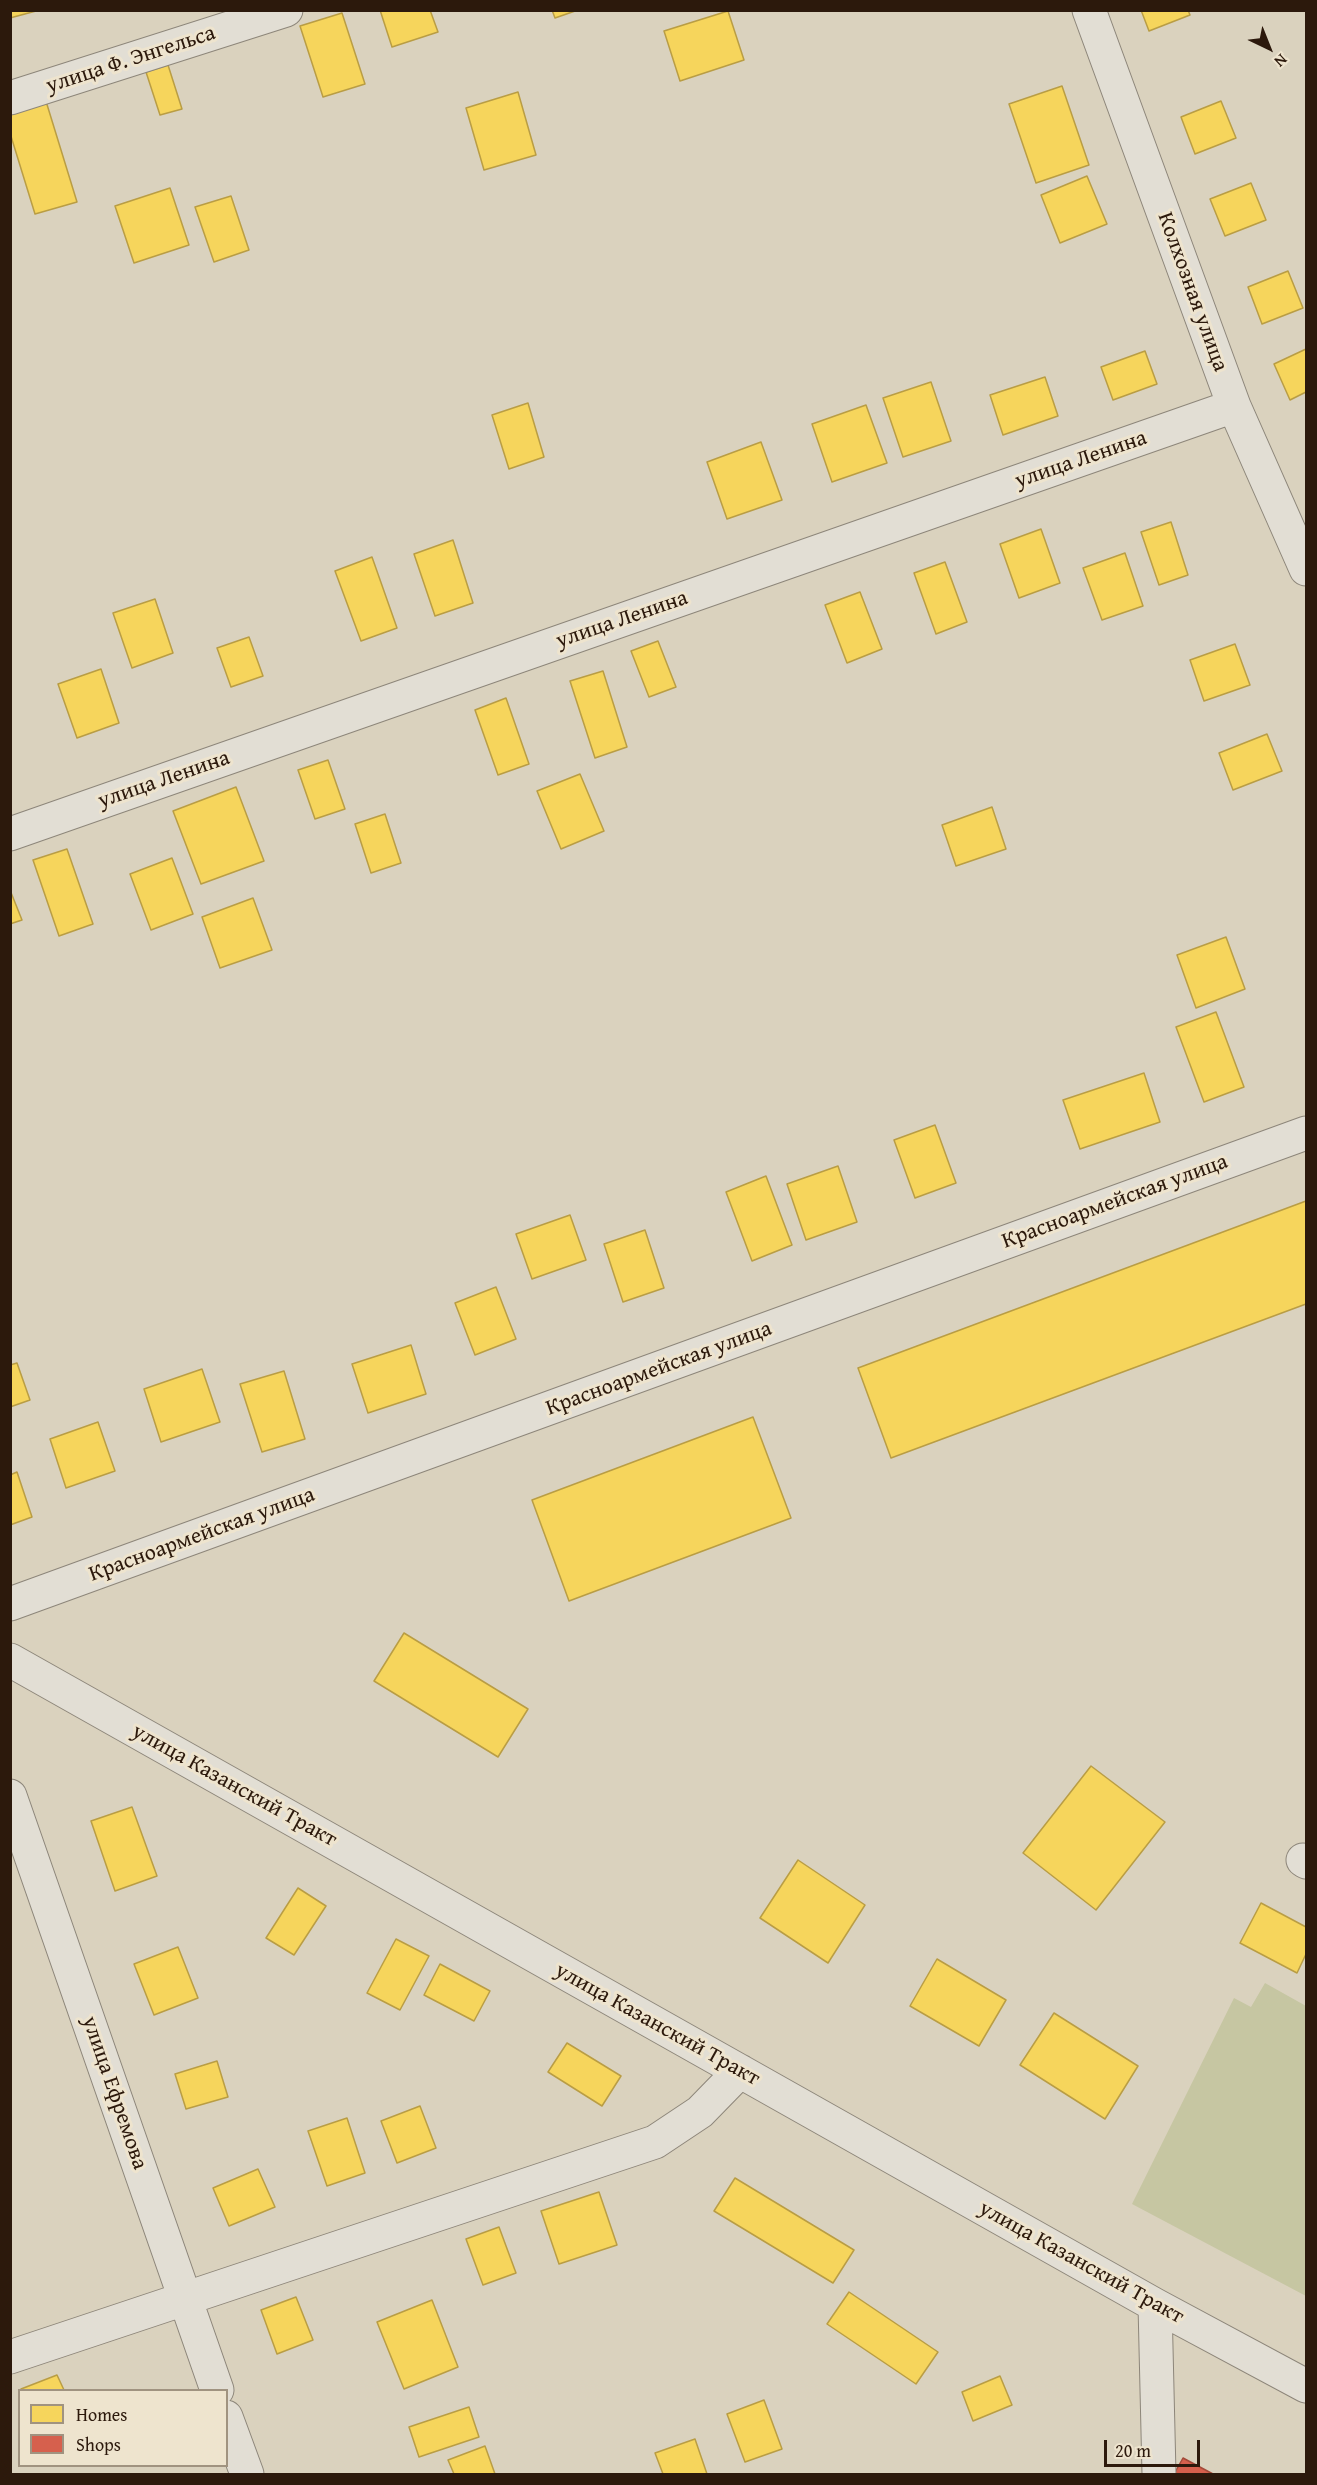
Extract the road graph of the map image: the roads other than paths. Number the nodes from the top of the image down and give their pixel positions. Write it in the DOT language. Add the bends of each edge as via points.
graph roads {
  1 [pos="286,10"];
  2 [pos="1089,10"];
  3 [pos="10,98"];
  4 [pos="1234,406"];
  5 [pos="1306,569"];
  6 [pos="10,834"];
  7 [pos="1306,1132"];
  8 [pos="10,1604"];
  9 [pos="10,1659"];
  10 [pos="10,1796"];
  11 [pos="740,2071"];
  12 [pos="186,2300"];
  13 [pos="1155,2305"];
  14 [pos="10,2357"];
  15 [pos="1306,2386"];
  16 [pos="216,2389"];
  17 [pos="228,2423"];
  18 [pos="247,2475"];
  19 [pos="1159,2475"];
  1 -- 3 [label="street, улица Ф. Энгельса"];
  2 -- 4 [label="street, Колхозная улица"];
  4 -- 5 [label="street, Колхозная улица"];
  4 -- 6 [label="street, улица Ленина"];
  7 -- 8 [label="street, Красноармейская улица"];
  9 -- 11 [label="street, улица Казанский Тракт"];
  10 -- 12 [label="street, улица Ефремова"];
  11 -- 12 [label="street" via="700,2112 655,2142"];
  11 -- 13 [label="street, улица Казанский Тракт"];
  12 -- 14 [label="street"];
  12 -- 16 [label="street, улица Ефремова"];
  13 -- 15 [label="street, улица Казанский Тракт"];
  13 -- 19 [label="street"];
  17 -- 18 [label="street"];
}
